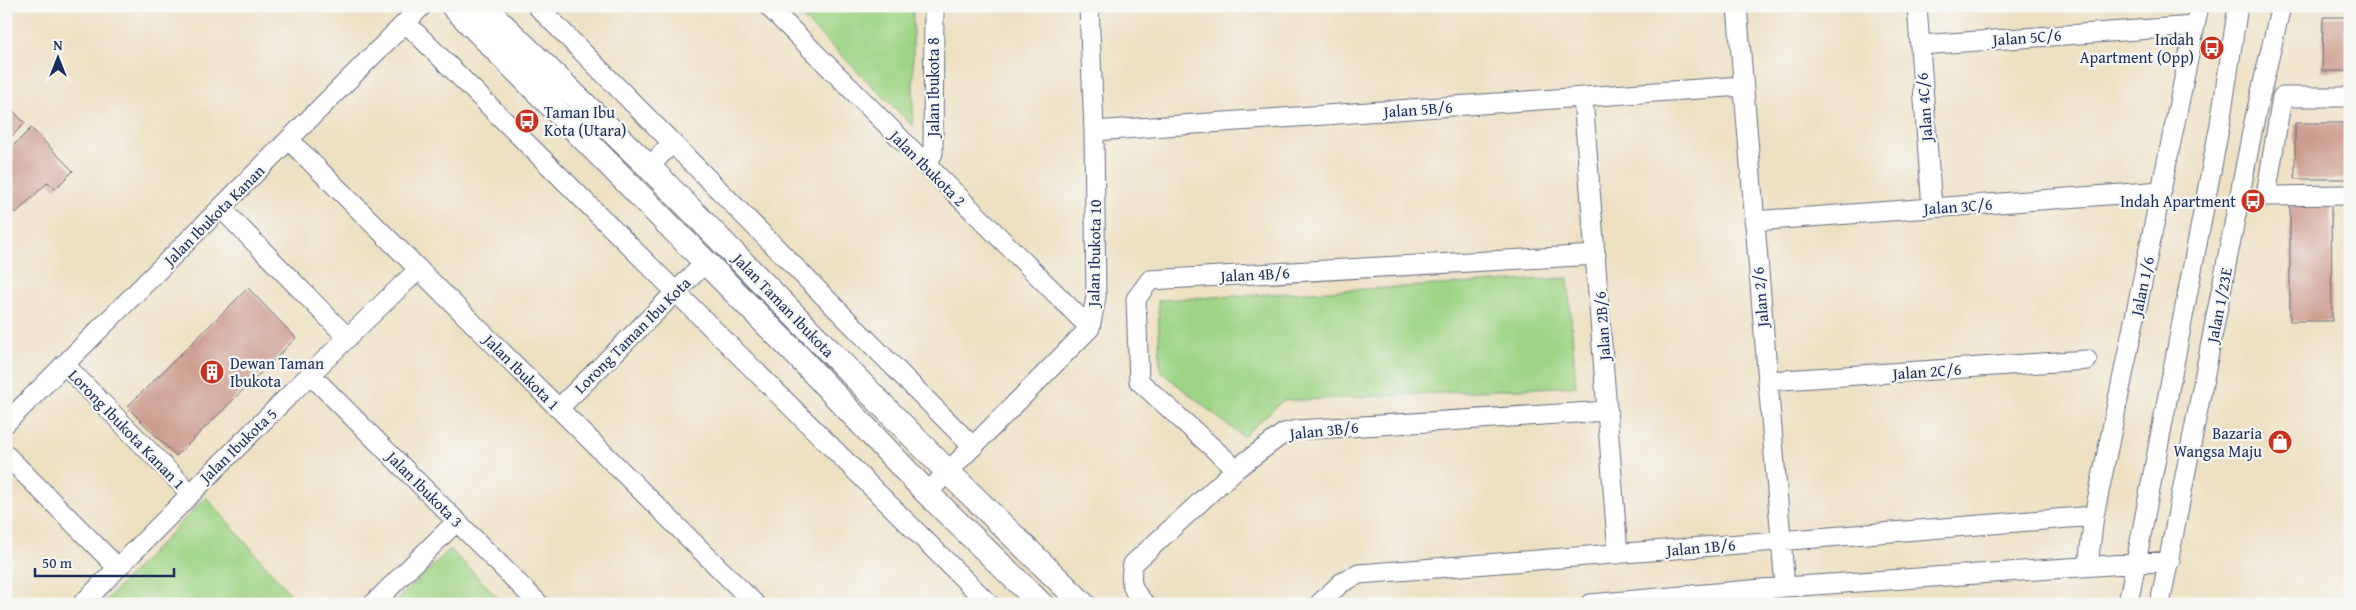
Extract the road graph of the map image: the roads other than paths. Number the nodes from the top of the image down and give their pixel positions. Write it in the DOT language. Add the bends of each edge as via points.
graph roads {
  1 [pos="422,6"];
  2 [pos="453,6"];
  3 [pos="484,6"];
  4 [pos="537,6"];
  5 [pos="768,6"];
  6 [pos="934,6"];
  7 [pos="1089,6"];
  8 [pos="1736,6"];
  9 [pos="1917,6"];
  10 [pos="2199,6"];
  11 [pos="2238,6"];
  12 [pos="2281,6"];
  13 [pos="406,23"];
  14 [pos="2195,26"];
  15 [pos="1920,44"];
  16 [pos="1742,86"];
  17 [pos="2350,97"];
  18 [pos="1583,98"];
  19 [pos="1094,131"];
  20 [pos="289,140"];
  21 [pos="673,142"];
  22 [pos="926,166"];
  23 [pos="649,168"];
  24 [pos="2162,191"];
  25 [pos="2350,195"];
  26 [pos="221,208"];
  27 [pos="1932,208"];
  28 [pos="1754,221"];
  29 [pos="1596,255"];
  30 [pos="706,263"];
  31 [pos="419,269"];
  32 [pos="676,292"];
  33 [pos="1090,328"];
  34 [pos="347,337"];
  35 [pos="2087,360"];
  36 [pos="64,364"];
  37 [pos="311,374"];
  38 [pos="1767,381"];
  39 [pos="559,408"];
  40 [pos="1608,411"];
  41 [pos="6,423"];
  42 [pos="973,447"];
  43 [pos="6,455"];
  44 [pos="1236,469"];
  45 [pos="948,472"];
  46 [pos="927,492"];
  47 [pos="190,493"];
  48 [pos="2094,516"];
  49 [pos="457,521"];
  50 [pos="1781,540"];
  51 [pos="1618,554"];
  52 [pos="2170,561"];
  53 [pos="2137,562"];
  54 [pos="2088,565"];
  55 [pos="118,568"];
  56 [pos="1785,587"];
  57 [pos="82,604"];
  58 [pos="373,604"];
  59 [pos="539,604"];
  60 [pos="755,604"];
  61 [pos="989,604"];
  62 [pos="1041,604"];
  63 [pos="1083,604"];
  64 [pos="1145,604"];
  65 [pos="1319,604"];
  66 [pos="1590,604"];
  67 [pos="2128,604"];
  68 [pos="2160,604"];
  1 -- 13 [label="street, Jalan Ibukota Kanan"];
  2 -- 30 [label="main road, Jalan Taman Ibukota"];
  3 -- 23 [label="main road, Jalan Taman Ibukota"];
  4 -- 21 [label="street"];
  5 -- 22 [label="street, Jalan Ibukota 2"];
  6 -- 22 [label="street, Jalan Ibukota 8" via="933,153"];
  7 -- 19 [label="street, Jalan Ibukota 10"];
  8 -- 16 [label="street, Jalan 2/6"];
  9 -- 15 [label="street, Jalan 4C/6"];
  10 -- 14 [label="street, Jalan 1/6"];
  11 -- 53 [label="street, Jalan 1/23E" via="2220,124"];
  12 -- 52 [label="street, Jalan 1/23E" via="2252,131"];
  13 -- 20 [label="street, Jalan Ibukota Kanan"];
  13 -- 32 [label="street"];
  14 -- 15 [label="street, Jalan 5C/6"];
  14 -- 24 [label="street, Jalan 1/6"];
  15 -- 27 [label="street, Jalan 4C/6"];
  16 -- 18 [label="street, Jalan 5B/6"];
  16 -- 28 [label="street, Jalan 2/6"];
  17 -- 25 [label="street" via="2282,97 2266,196"];
  18 -- 19 [label="street, Jalan 5B/6"];
  18 -- 29 [label="street, Jalan 2B/6"];
  19 -- 33 [label="street, Jalan Ibukota 10" via="1096,297"];
  20 -- 26 [label="street, Jalan Ibukota Kanan"];
  20 -- 31 [label="street, Jalan Ibukota 1"];
  21 -- 23 [label="street"];
  21 -- 42 [label="street"];
  22 -- 33 [label="street, Jalan Ibukota 2"];
  23 -- 45 [label="main road, Jalan Taman Ibukota"];
  24 -- 27 [label="street, Jalan 3C/6"];
  24 -- 48 [label="street, Jalan 1/6"];
  26 -- 34 [label="street"];
  26 -- 36 [label="street, Jalan Ibukota Kanan"];
  27 -- 28 [label="street, Jalan 3C/6"];
  28 -- 38 [label="street, Jalan 2/6"];
  29 -- 40 [label="street, Jalan 2B/6"];
  29 -- 44 [label="street, Jalan 4B/6" via="1150,280 1136,299 1139,381"];
  30 -- 32 [label="street, Lorong Taman Ibu Kota"];
  30 -- 46 [label="main road, Jalan Taman Ibukota"];
  31 -- 34 [label="street, Jalan Ibukota 5"];
  31 -- 39 [label="street, Jalan Ibukota 1"];
  32 -- 39 [label="street, Lorong Taman Ibu Kota"];
  32 -- 61 [label="street"];
  33 -- 42 [label="street, Jalan Ibukota 10"];
  34 -- 37 [label="street, Jalan Ibukota 5"];
  35 -- 38 [label="street, Jalan 2C/6"];
  36 -- 41 [label="street, Jalan Ibukota Kanan"];
  36 -- 47 [label="street, Lorong Ibukota Kanan 1"];
  37 -- 47 [label="street, Jalan Ibukota 5"];
  37 -- 49 [label="street, Jalan Ibukota 3"];
  38 -- 50 [label="street, Jalan 2/6"];
  39 -- 60 [label="street, Jalan Ibukota 1"];
  40 -- 44 [label="street, Jalan 3B/6" via="1297,430 1284,433"];
  40 -- 51 [label="street, Jalan 2B/6"];
  42 -- 45 [label="street, Jalan Ibukota 10"];
  43 -- 55 [label="street"];
  44 -- 64 [label="street, Jalan 3B/6" via="1134,564 1130,579 1134,593"];
  45 -- 46 [label="street, Jalan Ibukota 10"];
  45 -- 63 [label="main road, Jalan Taman Ibukota"];
  46 -- 62 [label="main road, Jalan Taman Ibukota"];
  47 -- 55 [label="street, Jalan Ibukota 5"];
  48 -- 50 [label="street, Jalan 1B/6"];
  48 -- 54 [label="street, Jalan 1/6"];
  49 -- 58 [label="street"];
  49 -- 59 [label="street, Jalan Ibukota 3"];
  50 -- 51 [label="street, Jalan 1B/6"];
  50 -- 56 [label="street, Jalan 2/6"];
  51 -- 65 [label="street, Jalan 1B/6" via="1359,574 1341,583"];
  52 -- 53 [label="street"];
  52 -- 68 [label="street, Jalan 1/23E"];
  53 -- 54 [label="street"];
  53 -- 67 [label="street, Jalan 1/23E"];
  54 -- 56 [label="street"];
  55 -- 57 [label="street, Jalan Ibukota 5"];
  56 -- 66 [label="street"];
}
